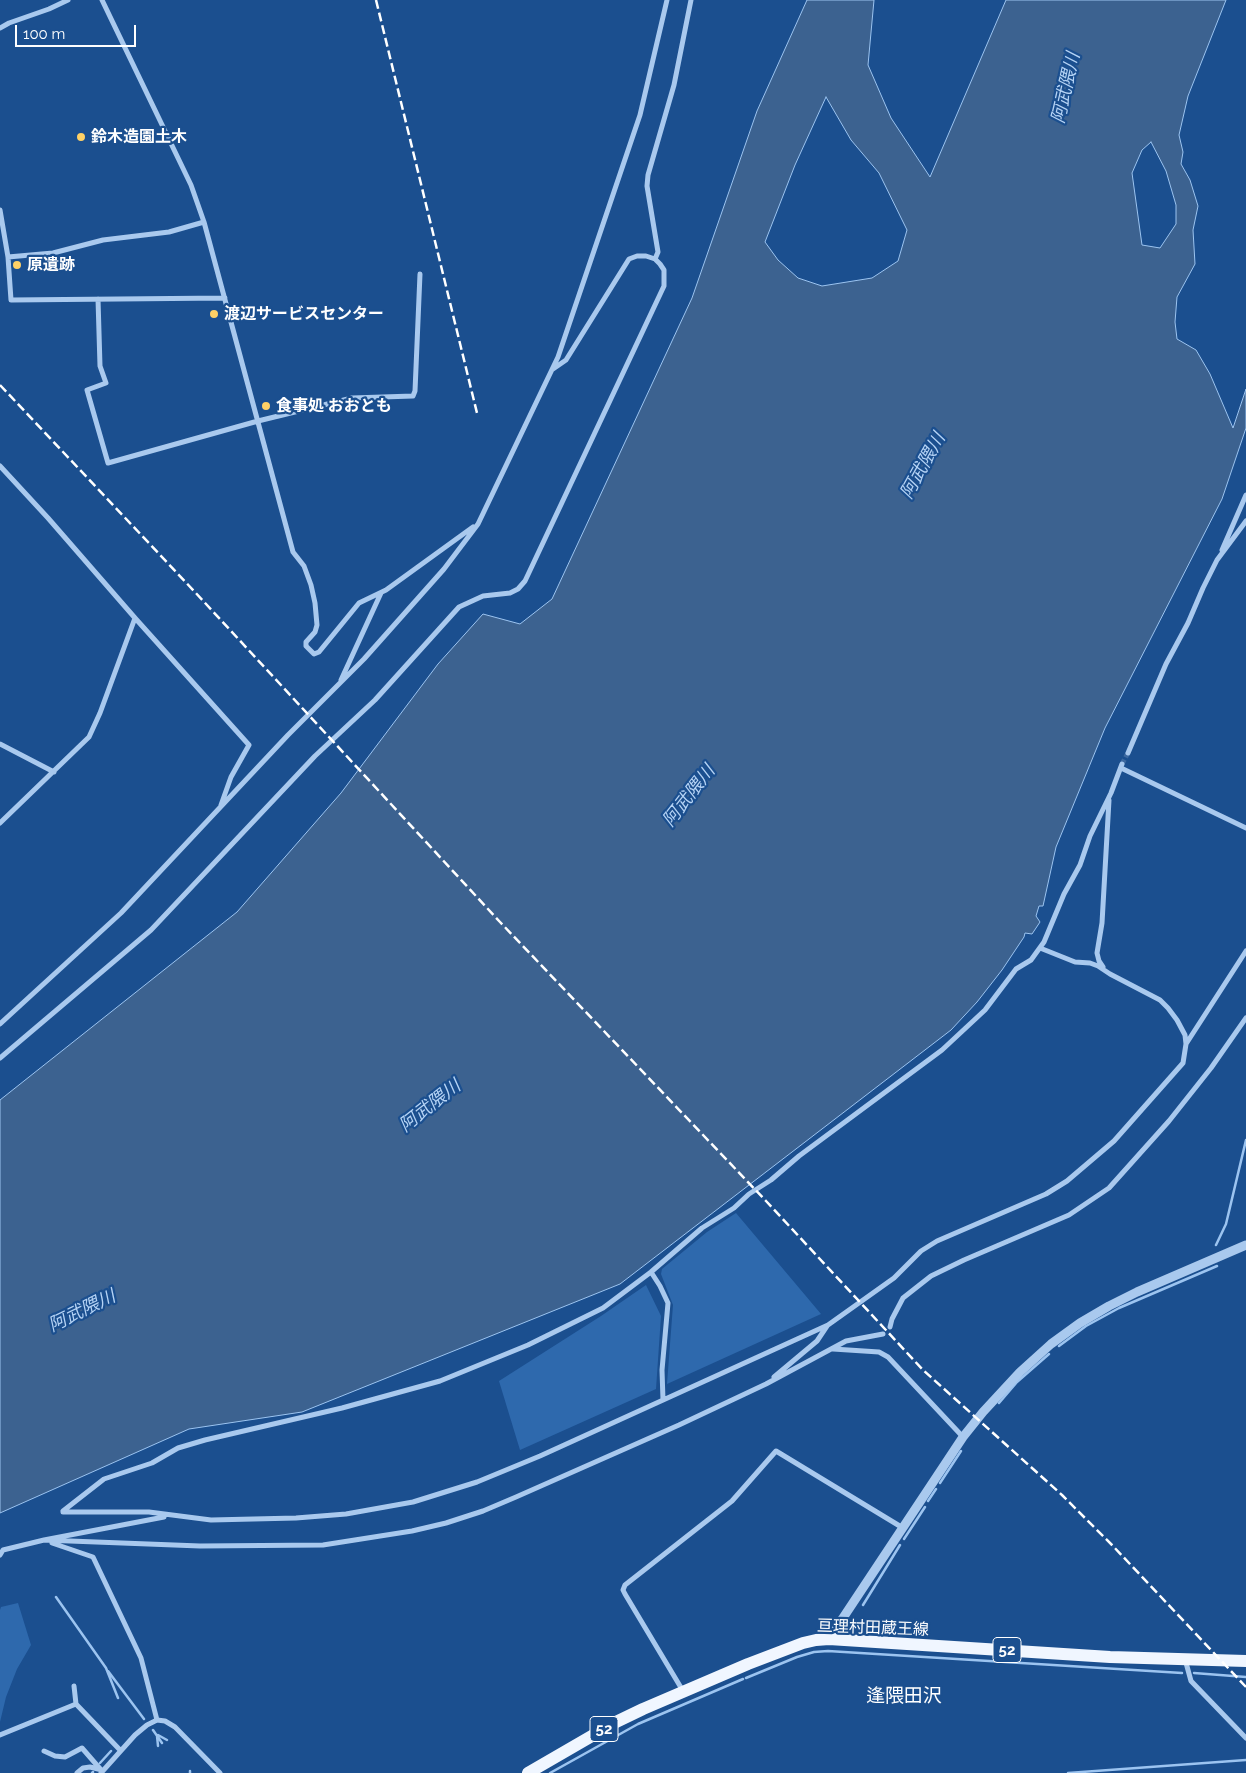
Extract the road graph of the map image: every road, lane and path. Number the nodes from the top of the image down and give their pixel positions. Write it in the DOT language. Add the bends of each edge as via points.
graph roads {
  1 [pos="68,0"];
  2 [pos="102,0"];
  3 [pos="667,0"];
  4 [pos="691,0"];
  5 [pos="0,28"];
  6 [pos="0,210"];
  7 [pos="204,222"];
  8 [pos="3,242"];
  9 [pos="8,257"];
  10 [pos="655,259"];
  11 [pos="420,274"];
  12 [pos="225,298"];
  13 [pos="98,299"];
  14 [pos="553,369"];
  15 [pos="258,421"];
  16 [pos="0,466"];
  17 [pos="1246,495"];
  18 [pos="1246,521"];
  19 [pos="478,524"];
  20 [pos="1244,529"];
  21 [pos="1217,560"];
  22 [pos="381,592"];
  23 [pos="135,618"];
  24 [pos="339,684"];
  25 [pos="0,744"];
  26 [pos="1128,753"];
  27 [pos="54,772"];
  28 [pos="1109,798"];
  29 [pos="219,809"];
  30 [pos="0,823"];
  31 [pos="1246,828"];
  32 [pos="1040,948"];
  33 [pos="1246,951"];
  34 [pos="1106,972"];
  35 [pos="1246,1018"];
  36 [pos="0,1024"];
  37 [pos="1186,1044"];
  38 [pos="0,1058"];
  39 [pos="1246,1246"];
  40 [pos="651,1272"];
  41 [pos="828,1325"];
  42 [pos="890,1327"];
  43 [pos="883,1334"];
  44 [pos="833,1349"];
  45 [pos="766,1384"];
  46 [pos="663,1400"];
  47 [pos="963,1437"];
  48 [pos="169,1516"];
  49 [pos="903,1528"];
  50 [pos="44,1540"];
  51 [pos="0,1555"];
  52 [pos="830,1640"];
  53 [pos="1185,1659"];
  54 [pos="1246,1661"];
  55 [pos="74,1686"];
  56 [pos="683,1692"];
  57 [pos="76,1704"];
  58 [pos="157,1720"];
  59 [pos="0,1735"];
  60 [pos="1246,1738"];
  61 [pos="44,1750"];
  62 [pos="120,1750"];
  63 [pos="102,1772"];
  64 [pos="77,1773"];
  65 [pos="220,1773"];
  66 [pos="528,1773"];
  1 -- 5 [label="street"];
  2 -- 7 [label="street" via="191,185"];
  3 -- 14 [label="street" via="640,115"];
  4 -- 10 [label="street" via="674,85 648,175 658,252"];
  6 -- 8 [label="street"];
  7 -- 9 [label="street" via="169,232 103,240 53,253"];
  7 -- 12 [label="street"];
  8 -- 9 [label="street"];
  9 -- 13 [label="street" via="11,300"];
  10 -- 14 [label="street" via="637,256 629,259 566,360"];
  10 -- 38 [label="street" via="664,270 664,286 525,581 510,593 483,596 459,607 375,700 315,756 151,930"];
  11 -- 15 [label="street" via="413,396 352,398"];
  12 -- 13 [label="street"];
  12 -- 15 [label="street"];
  13 -- 15 [label="street" via="100,366 106,383 87,390 108,463"];
  14 -- 19 [label="street"];
  15 -- 22 [label="street" via="293,552 304,566 315,602 317,625 306,646 314,654 320,652 359,603"];
  16 -- 23 [label="street"];
  17 -- 21 [label="street"];
  18 -- 20 [label="street"];
  19 -- 22 [label="street"];
  19 -- 24 [label="street" via="444,569"];
  20 -- 21 [label="street"];
  21 -- 26 [label="street" via="1166,664"];
  22 -- 24 [label="street"];
  23 -- 27 [label="street" via="89,737"];
  23 -- 29 [label="street" via="248,745"];
  24 -- 29 [label="street"];
  25 -- 27 [label="street"];
  27 -- 30 [label="street"];
  28 -- 31 [label="street" via="1122,766"];
  28 -- 32 [label="street"];
  28 -- 34 [label="street" via="1102,923 1097,953"];
  29 -- 36 [label="street" via="121,913"];
  32 -- 34 [label="street" via="1075,962 1090,963"];
  32 -- 40 [label="street" via="1031,960 1016,969 985,1010 942,1050 734,1208 702,1228"];
  33 -- 37 [label="street"];
  34 -- 37 [label="street" via="1160,1000 1185,1035"];
  35 -- 42 [label="street" via="1211,1068 1109,1188 1069,1215 932,1276 903,1298"];
  37 -- 41 [label="street" via="1183,1063 1114,1141 1067,1181 1046,1194 920,1251 894,1278"];
  39 -- 47 [label="street" via="1137,1292 1080,1323 1020,1372"];
  40 -- 46 [label="street" via="668,1303 662,1370"];
  40 -- 48 [label="street" via="603,1308 528,1345 440,1381 178,1448 152,1462 104,1479 63,1512 149,1512"];
  41 -- 45 [label="street" via="817,1341"];
  41 -- 46 [label="street"];
  43 -- 44 [label="street" via="846,1341"];
  44 -- 45 [label="street"];
  44 -- 47 [label="street" via="879,1352 888,1357"];
  45 -- 50 [label="street" via="516,1497 464,1517 412,1531 323,1545 200,1546"];
  46 -- 48 [label="street" via="477,1482 413,1502 346,1514 296,1518 211,1520"];
  47 -- 49 [label="street"];
  48 -- 50 [label="street"];
  49 -- 52 [label="street"];
  49 -- 56 [label="street" via="776,1451 732,1501 625,1585 623,1590"];
  50 -- 51 [label="street" via="3,1550"];
  50 -- 58 [label="street" via="93,1556 141,1658"];
  52 -- 53 [label="main road, 亘理村田蔵王線 / 52"];
  52 -- 56 [label="main road, 亘理村田蔵王線 / 52" via="803,1643"];
  53 -- 54 [label="main road, 亘理村田蔵王線 / 52"];
  53 -- 60 [label="street" via="1191,1681"];
  55 -- 57 [label="street"];
  56 -- 66 [label="main road, 亘理村田蔵王線 / 52" via="616,1722"];
  57 -- 59 [label="street"];
  57 -- 62 [label="street"];
  58 -- 62 [label="street"];
  58 -- 65 [label="street" via="175,1727"];
  61 -- 63 [label="street" via="54,1756 65,1757 82,1748"];
  62 -- 63 [label="street"];
  63 -- 64 [label="street" via="90,1767"];
}
